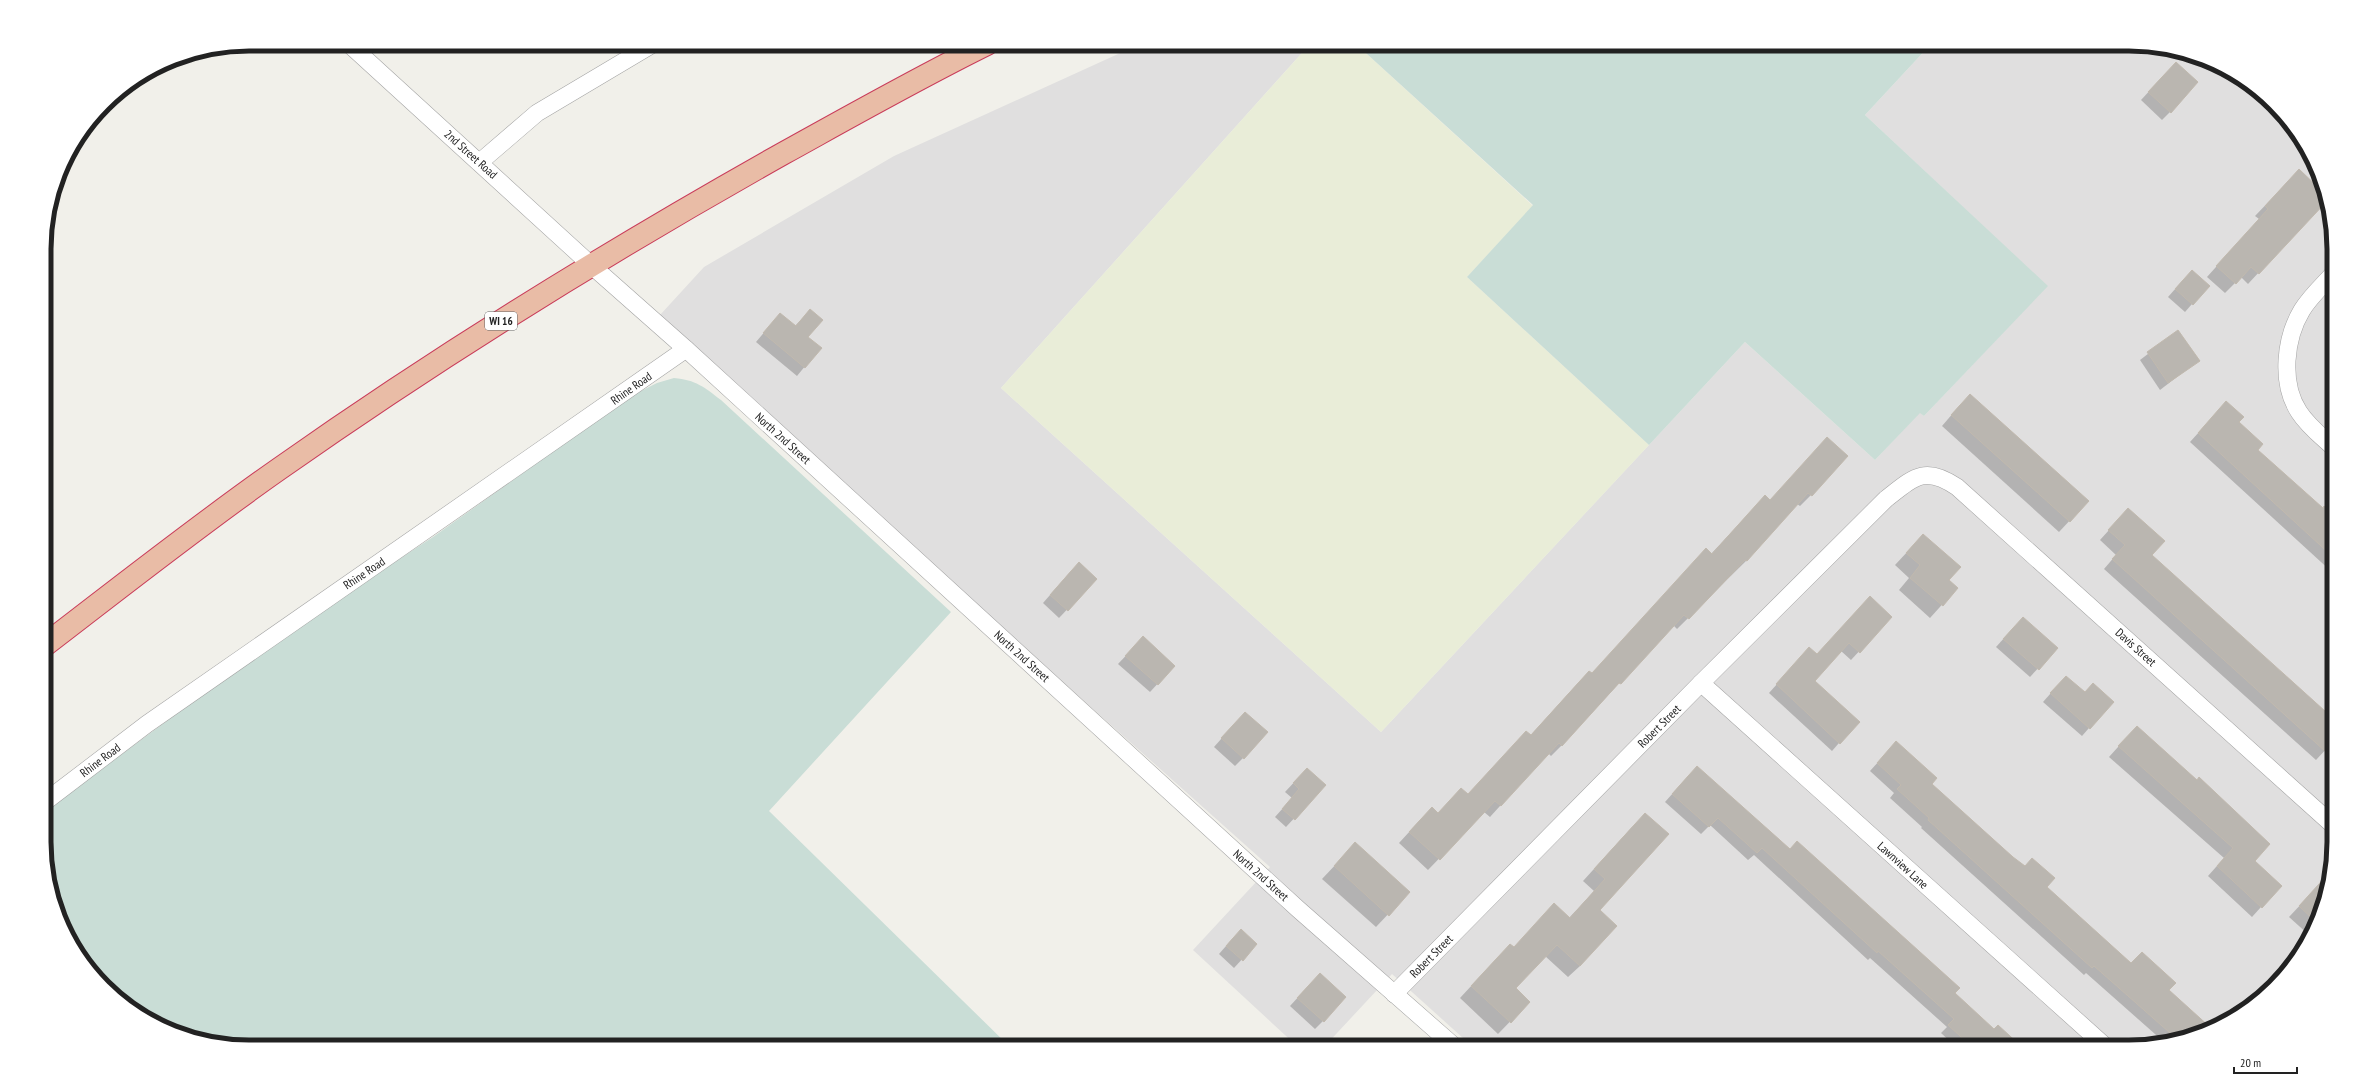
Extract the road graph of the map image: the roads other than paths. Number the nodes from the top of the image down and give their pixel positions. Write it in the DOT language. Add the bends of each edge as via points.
graph roads {
  1 [pos="357,51"];
  2 [pos="641,51"];
  3 [pos="973,51"];
  4 [pos="480,162"];
  5 [pos="591,265"];
  6 [pos="2327,281"];
  7 [pos="686,349"];
  8 [pos="2327,442"];
  9 [pos="1934,474"];
  10 [pos="51,640"];
  11 [pos="1701,683"];
  12 [pos="51,797"];
  13 [pos="2327,820"];
  14 [pos="1394,994"];
  15 [pos="1447,1040"];
  16 [pos="2098,1040"];
  1 -- 4 [label="street, 2nd Street Road"];
  2 -- 4 [label="street" via="537,113"];
  3 -- 5 [label="highway, WI 16" via="768,162"];
  4 -- 5 [label="street, 2nd Street Road"];
  5 -- 7 [label="street, North 2nd Street"];
  5 -- 10 [label="highway, WI 16" via="430,366 279,469"];
  6 -- 8 [label="street" via="2302,310 2291,333 2287,353 2293,401 2312,428"];
  7 -- 12 [label="street, Rhine Road" via="166,710"];
  7 -- 14 [label="street, North 2nd Street"];
  9 -- 11 [label="street, Robert Street" via="1924,475 1886,499"];
  9 -- 13 [label="street, Davis Street" via="1957,487"];
  11 -- 14 [label="street, Robert Street"];
  11 -- 16 [label="street, Lawnview Lane"];
  14 -- 15 [label="street, North 2nd Street"];
}
